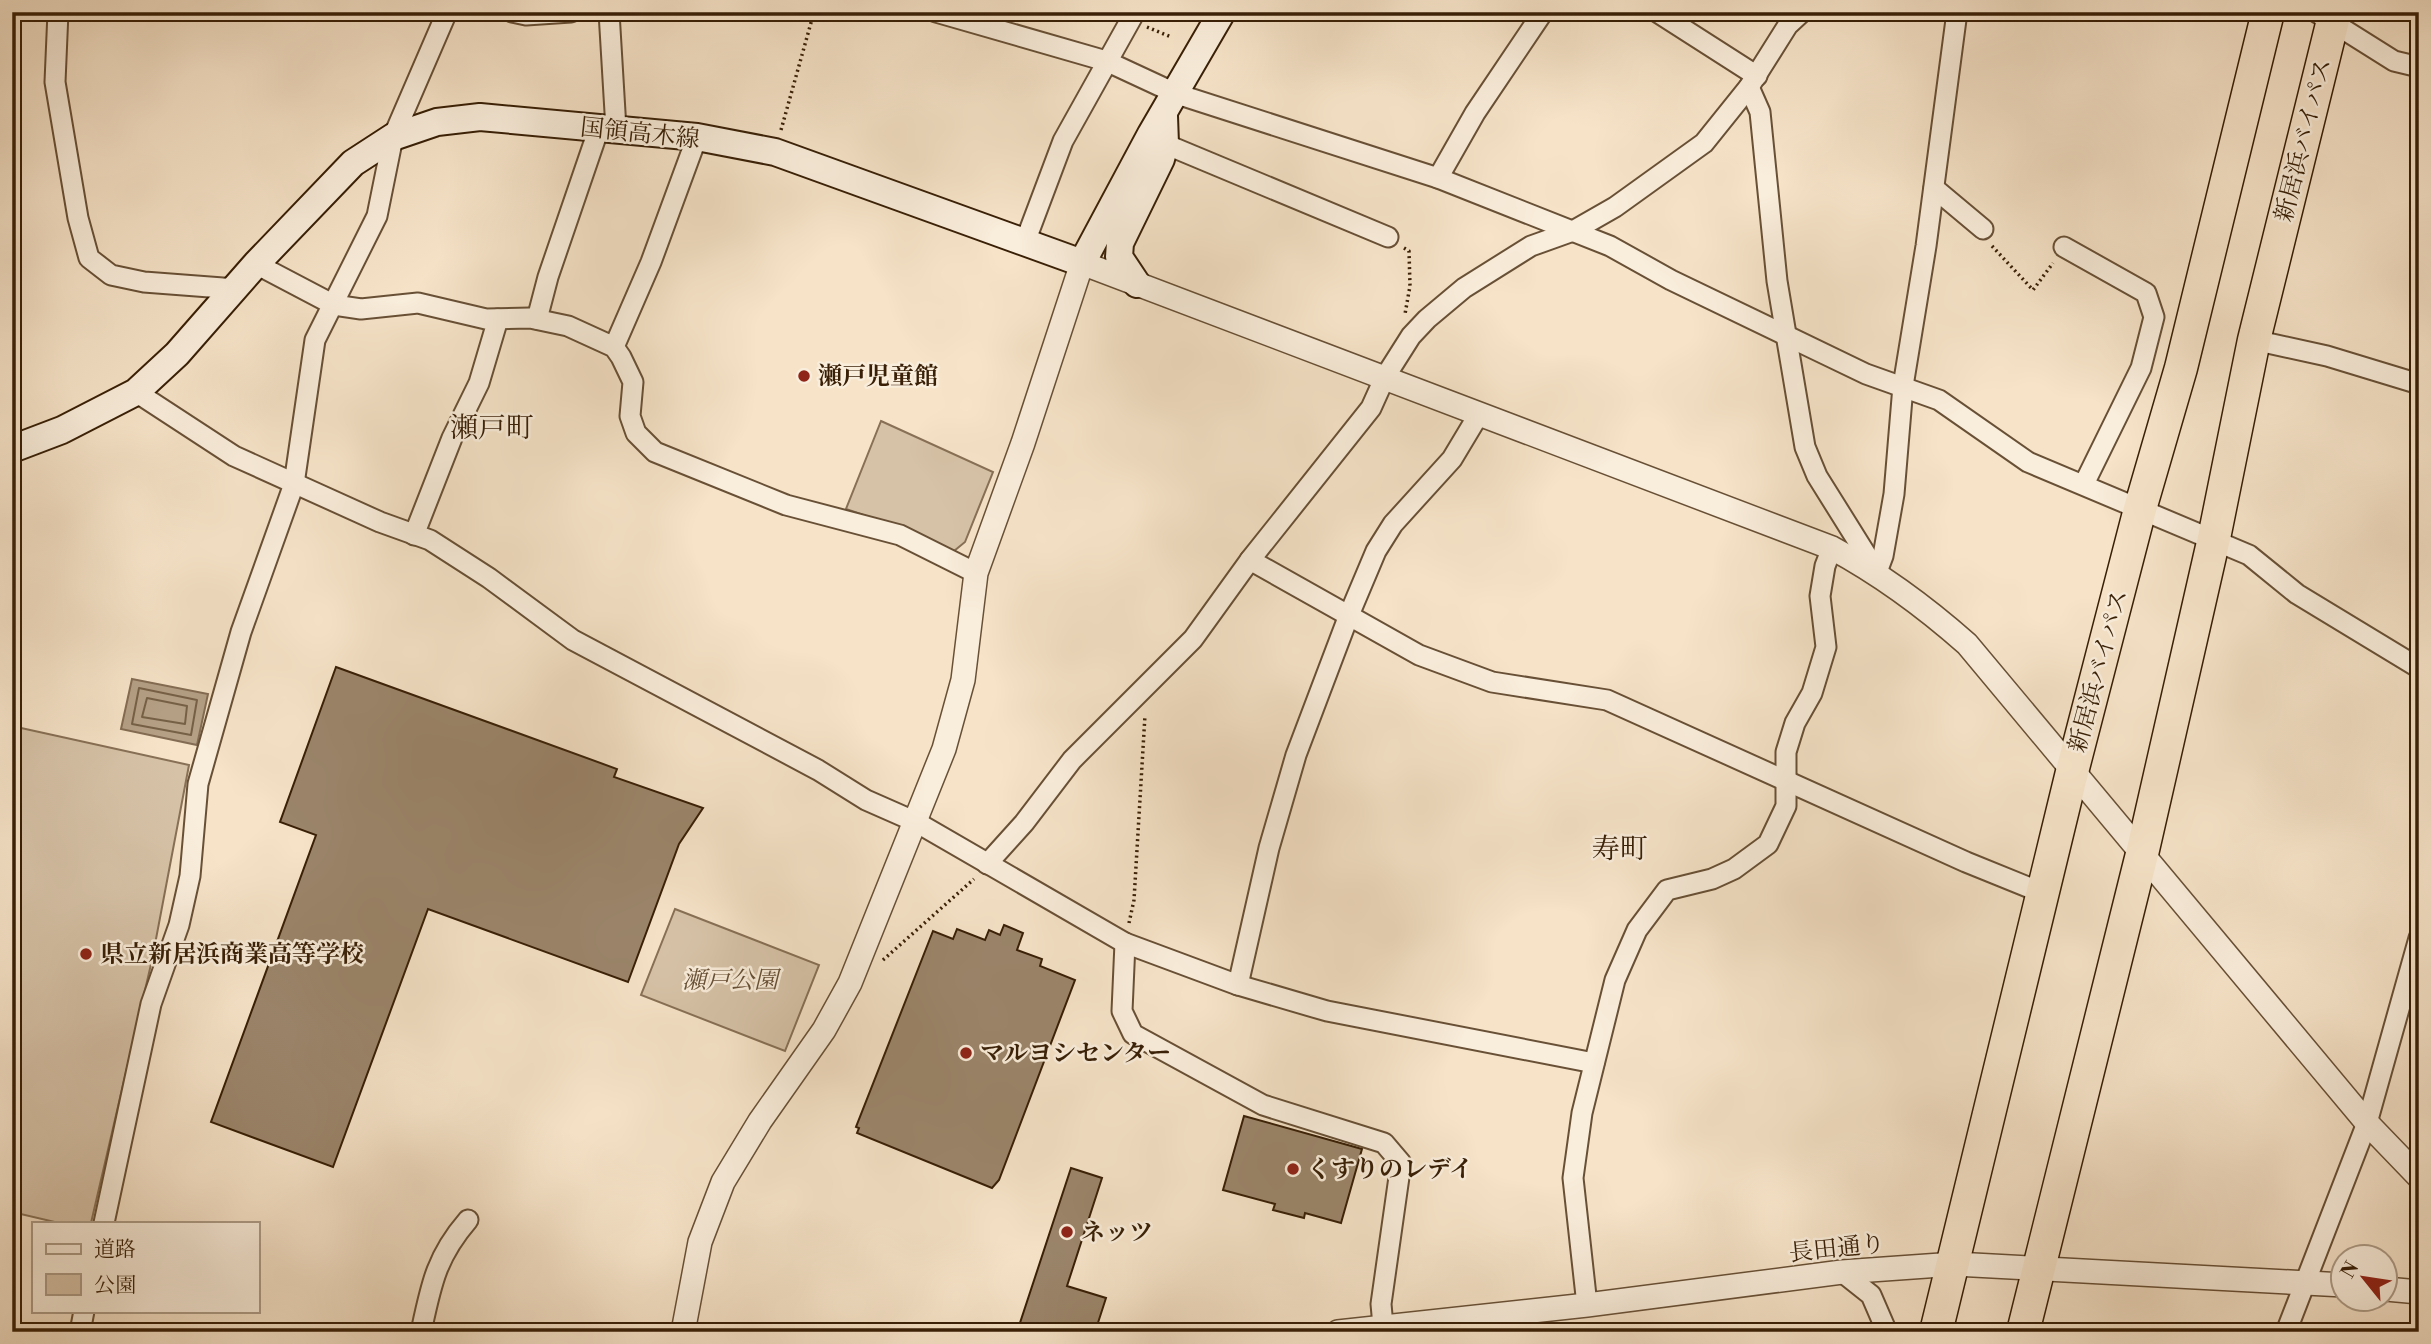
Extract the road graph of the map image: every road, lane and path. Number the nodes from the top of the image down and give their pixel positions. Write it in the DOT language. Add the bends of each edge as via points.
graph roads {
  1 [pos="58,12"];
  2 [pos="447,12"];
  3 [pos="512,12"];
  4 [pos="570,12"];
  5 [pos="609,12"];
  6 [pos="814,12"];
  7 [pos="936,12"];
  8 [pos="1222,12"];
  9 [pos="1543,12"];
  10 [pos="1657,12"];
  11 [pos="1802,12"];
  12 [pos="1957,12"];
  13 [pos="2269,12"];
  14 [pos="1135,15"];
  15 [pos="2328,16"];
  16 [pos="1171,37"];
  17 [pos="1106,61"];
  18 [pos="2419,67"];
  19 [pos="1753,82"];
  20 [pos="1170,104"];
  21 [pos="607,129"];
  22 [pos="393,137"];
  23 [pos="697,137"];
  24 [pos="1165,144"];
  25 [pos="775,152"];
  26 [pos="1438,178"];
  27 [pos="1934,188"];
  28 [pos="1983,229"];
  29 [pos="1573,231"];
  30 [pos="1388,237"];
  31 [pos="1025,242"];
  32 [pos="2064,247"];
  33 [pos="1082,263"];
  34 [pos="256,264"];
  35 [pos="1137,284"];
  36 [pos="236,289"];
  37 [pos="334,305"];
  38 [pos="498,319"];
  39 [pos="537,319"];
  40 [pos="1411,336"];
  41 [pos="1787,337"];
  42 [pos="2254,340"];
  43 [pos="614,347"];
  44 [pos="1385,377"];
  45 [pos="2419,384"];
  46 [pos="1903,386"];
  47 [pos="136,392"];
  48 [pos="1479,414"];
  49 [pos="12,449"];
  50 [pos="294,484"];
  51 [pos="2084,484"];
  52 [pos="2140,509"];
  53 [pos="414,535"];
  54 [pos="2214,538"];
  55 [pos="1832,548"];
  56 [pos="1250,559"];
  57 [pos="1877,572"];
  58 [pos="976,573"];
  59 [pos="1349,615"];
  60 [pos="2419,668"];
  61 [pos="1146,689"];
  62 [pos="2073,768"];
  63 [pos="1788,783"];
  64 [pos="916,822"];
  65 [pos="2142,854"];
  66 [pos="987,864"];
  67 [pos="2045,894"];
  68 [pos="2419,938"];
  69 [pos="1125,943"];
  70 [pos="850,983"];
  71 [pos="1238,985"];
  72 [pos="1594,1063"];
  73 [pos="2367,1123"];
  74 [pos="2419,1177"];
  75 [pos="468,1220"];
  76 [pos="104,1222"];
  77 [pos="1955,1264"];
  78 [pos="2039,1267"];
  79 [pos="1842,1272"];
  80 [pos="2306,1281"];
  81 [pos="2330,1283"];
  82 [pos="2400,1290"];
  83 [pos="2419,1292"];
  84 [pos="1587,1306"];
  85 [pos="84,1312"];
  86 [pos="1383,1326"];
  87 [pos="1430,1327"];
  88 [pos="80,1332"];
  89 [pos="421,1332"];
  90 [pos="683,1332"];
  91 [pos="1338,1332"];
  92 [pos="1887,1332"];
  93 [pos="1936,1332"];
  94 [pos="2023,1332"];
  95 [pos="2286,1332"];
  1 -- 36 [label="street" via="54,82 89,258 111,275 144,282"];
  2 -- 22 [label="street"];
  3 -- 4 [label="street"];
  5 -- 21 [label="street"];
  6 -- 25 [label="path"];
  7 -- 17 [label="street"];
  8 -- 20 [label="main road"];
  9 -- 26 [label="street"];
  10 -- 19 [label="street"];
  11 -- 19 [label="street" via="1788,25"];
  12 -- 27 [label="street"];
  13 -- 52 [label="highway, 新居浜バイパス" via="2181,368"];
  14 -- 16 [label="path" via="1149,28"];
  14 -- 17 [label="street"];
  15 -- 18 [label="street" via="2394,61"];
  15 -- 42 [label="highway, 新居浜バイパス"];
  17 -- 20 [label="street"];
  17 -- 31 [label="street" via="1063,141"];
  19 -- 29 [label="street" via="1704,143"];
  19 -- 41 [label="street"];
  20 -- 24 [label="main road"];
  20 -- 26 [label="street"];
  20 -- 33 [label="main road"];
  21 -- 22 [label="main road, 国領高木線" via="480,117 437,122"];
  21 -- 23 [label="main road, 国領高木線"];
  21 -- 39 [label="street" via="548,277"];
  22 -- 34 [label="main road, 国領高木線" via="353,163"];
  22 -- 37 [label="street" via="377,216"];
  23 -- 25 [label="main road, 国領高木線"];
  23 -- 43 [label="street"];
  24 -- 30 [label="street"];
  24 -- 35 [label="main road" via="1120,243 1119,257"];
  25 -- 31 [label="main road, 国領高木線"];
  26 -- 29 [label="street"];
  27 -- 28 [label="street"];
  27 -- 46 [label="street"];
  28 -- 32 [label="path" via="1996,253 2034,290"];
  29 -- 40 [label="street" via="1531,246 1464,288"];
  29 -- 41 [label="street"];
  30 -- 40 [label="path" via="1409,251 1405,315"];
  31 -- 33 [label="main road, 国領高木線"];
  32 -- 51 [label="street" via="2146,293 2154,317 2141,368"];
  33 -- 35 [label="street"];
  33 -- 58 [label="street"];
  34 -- 36 [label="main road, 国領高木線"];
  34 -- 37 [label="street"];
  35 -- 44 [label="street"];
  36 -- 47 [label="main road, 国領高木線"];
  37 -- 38 [label="street" via="361,309 418,303"];
  37 -- 50 [label="street" via="315,340"];
  38 -- 39 [label="street"];
  38 -- 53 [label="street" via="479,383"];
  39 -- 43 [label="street" via="568,326"];
  40 -- 44 [label="street"];
  41 -- 46 [label="street"];
  41 -- 57 [label="street" via="1805,447 1817,476"];
  42 -- 45 [label="street"];
  42 -- 54 [label="highway, 新居浜バイパス"];
  43 -- 58 [label="street" via="633,382 631,416 636,433 655,452 786,505 900,535"];
  44 -- 48 [label="street"];
  44 -- 56 [label="street" via="1371,408"];
  46 -- 51 [label="street" via="1939,400 2028,462"];
  46 -- 57 [label="street" via="1894,494"];
  47 -- 49 [label="main road, 国領高木線" via="62,430"];
  47 -- 50 [label="street" via="234,456"];
  48 -- 55 [label="street"];
  48 -- 59 [label="street" via="1452,459 1393,524 1376,551"];
  50 -- 53 [label="street"];
  50 -- 76 [label="street" via="242,632 198,784 190,876 179,925 151,1004"];
  51 -- 52 [label="street"];
  52 -- 54 [label="street"];
  52 -- 62 [label="highway, 新居浜バイパス"];
  53 -- 64 [label="street" via="430,540 489,578 573,640 866,800"];
  54 -- 60 [label="street" via="2249,555 2297,594"];
  54 -- 65 [label="highway, 新居浜バイパス"];
  55 -- 57 [label="street"];
  55 -- 63 [label="street" via="1820,596 1826,648 1786,752"];
  56 -- 59 [label="street"];
  56 -- 61 [label="street" via="1193,639"];
  57 -- 62 [label="street" via="1967,644"];
  58 -- 64 [label="street" via="963,680 944,749"];
  59 -- 63 [label="street" via="1419,655 1492,682 1607,700"];
  59 -- 71 [label="street" via="1296,755"];
  61 -- 66 [label="street" via="1072,760"];
  61 -- 69 [label="path" via="1134,900"];
  62 -- 65 [label="street"];
  62 -- 67 [label="highway, 新居浜バイパス"];
  63 -- 67 [label="street"];
  63 -- 72 [label="street" via="1786,806 1769,844 1712,879 1667,890 1637,930 1615,980"];
  64 -- 66 [label="street"];
  64 -- 70 [label="street"];
  65 -- 73 [label="street"];
  65 -- 78 [label="highway, 新居浜バイパス"];
  66 -- 69 [label="street"];
  66 -- 70 [label="path" via="880,963"];
  67 -- 77 [label="highway, 新居浜バイパス"];
  68 -- 73 [label="street"];
  69 -- 71 [label="street"];
  69 -- 86 [label="street" via="1122,1011 1133,1034 1263,1105 1384,1143 1401,1163 1381,1304"];
  70 -- 90 [label="street" via="723,1182 700,1242"];
  71 -- 72 [label="street" via="1327,1011"];
  72 -- 84 [label="street" via="1573,1178"];
  73 -- 74 [label="street"];
  73 -- 80 [label="street"];
  75 -- 89 [label="street" via="435,1268"];
  77 -- 78 [label="street, 長田通り"];
  77 -- 79 [label="street, 長田通り"];
  77 -- 93 [label="highway, 新居浜バイパス"];
  78 -- 80 [label="street, 長田通り"];
  78 -- 94 [label="highway, 新居浜バイパス"];
  79 -- 84 [label="street, 長田通り"];
  79 -- 92 [label="street" via="1871,1295"];
  80 -- 81 [label="street, 長田通り"];
  80 -- 95 [label="street"];
  82 -- 83 [label="street"];
  84 -- 87 [label="street, 長田通り"];
  85 -- 88 [label="street"];
  86 -- 87 [label="street, 長田通り"];
  86 -- 91 [label="street, 長田通り"];
}
